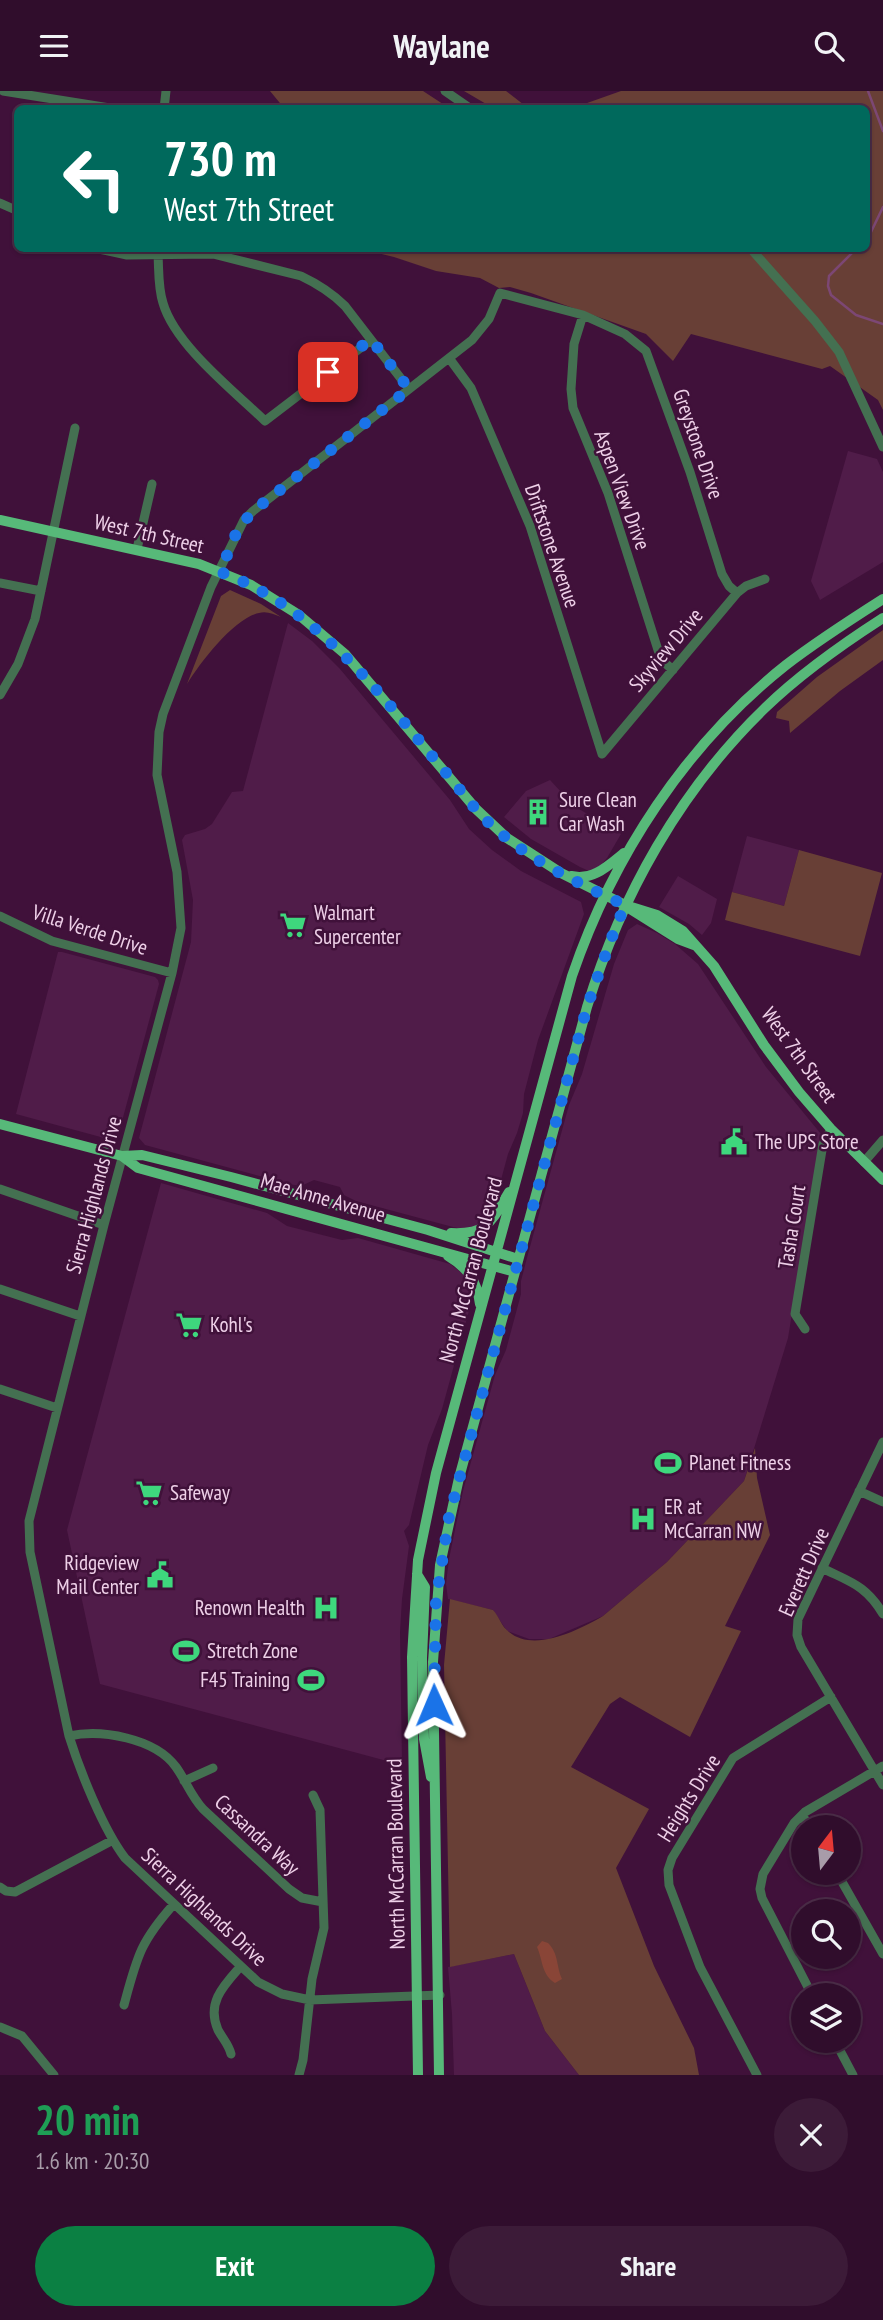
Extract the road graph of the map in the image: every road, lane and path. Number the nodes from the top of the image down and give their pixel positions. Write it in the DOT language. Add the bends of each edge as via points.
graph roads {
  1 [pos="3,91"];
  2 [pos="445,91"];
  3 [pos="61,95"];
  4 [pos="100,105"];
  5 [pos="465,105"];
  6 [pos="113,252"];
  7 [pos="754,252"];
  8 [pos="158,255"];
  9 [pos="500,293"];
  10 [pos="583,315"];
  11 [pos="371,339"];
  12 [pos="449,358"];
  13 [pos="409,389"];
  14 [pos="75,428"];
  15 [pos="883,447"];
  16 [pos="152,484"];
  17 [pos="0,520"];
  18 [pos="52,531"];
  19 [pos="137,549"];
  20 [pos="220,572"];
  21 [pos="765,579"];
  22 [pos="0,583"];
  23 [pos="41,591"];
  24 [pos="737,593"];
  25 [pos="883,599"];
  26 [pos="883,618"];
  27 [pos="673,670"];
  28 [pos="0,695"];
  29 [pos="602,754"];
  30 [pos="631,846"];
  31 [pos="561,873"];
  32 [pos="605,896"];
  33 [pos="625,905"];
  34 [pos="0,916"];
  35 [pos="172,973"];
  36 [pos="0,1124"];
  37 [pos="831,1129"];
  38 [pos="883,1140"];
  39 [pos="122,1156"];
  40 [pos="864,1162"];
  41 [pos="516,1178"];
  42 [pos="883,1180"];
  43 [pos="0,1189"];
  44 [pos="104,1224"];
  45 [pos="428,1230"];
  46 [pos="436,1250"];
  47 [pos="497,1251"];
  48 [pos="518,1259"];
  49 [pos="493,1266"];
  50 [pos="515,1272"];
  51 [pos="0,1289"];
  52 [pos="80,1316"];
  53 [pos="475,1328"];
  54 [pos="805,1329"];
  55 [pos="0,1389"];
  56 [pos="57,1408"];
  57 [pos="883,1442"];
  58 [pos="859,1491"];
  59 [pos="883,1502"];
  60 [pos="822,1569"];
  61 [pos="417,1574"];
  62 [pos="883,1614"];
  63 [pos="831,1697"];
  64 [pos="69,1735"];
  65 [pos="213,1768"];
  66 [pos="879,1769"];
  67 [pos="184,1781"];
  68 [pos="883,1785"];
  69 [pos="436,1793"];
  70 [pos="313,1795"];
  71 [pos="802,1815"];
  72 [pos="791,1827"];
  73 [pos="113,1840"];
  74 [pos="844,1885"];
  75 [pos="3,1889"];
  76 [pos="323,1902"];
  77 [pos="174,1904"];
  78 [pos="883,1954"];
  79 [pos="240,1967"];
  80 [pos="806,1983"];
  81 [pos="440,1996"];
  82 [pos="418,1997"];
  83 [pos="310,2000"];
  84 [pos="124,2005"];
  85 [pos="0,2027"];
  86 [pos="841,2053"];
  87 [pos="231,2054"];
  88 [pos="54,2075"];
  89 [pos="299,2075"];
  90 [pos="418,2075"];
  91 [pos="439,2075"];
  92 [pos="757,2075"];
  93 [pos="853,2075"];
  1 -- 3 [label="street"];
  2 -- 5 [label="street"];
  3 -- 4 [label="street"];
  6 -- 8 [label="street"];
  7 -- 15 [label="street" via="839,352"];
  8 -- 11 [label="street" via="213,254 301,276 336,297"];
  8 -- 11 [label="street" via="167,316 182,339 265,421"];
  9 -- 10 [label="street, Greystone Drive"];
  9 -- 12 [label="street, Sierra Highlands Drive" via="481,330"];
  10 -- 24 [label="street, Greystone Drive" via="634,339 651,359 722,574"];
  10 -- 27 [label="street, Aspen View Drive" via="573,354 573,408 608,493 658,650"];
  11 -- 13 [label="street"];
  12 -- 13 [label="street, Sierra Highlands Drive"];
  12 -- 29 [label="street, Driftstone Avenue" via="471,388 530,526"];
  13 -- 20 [label="street, Sierra Highlands Drive" via="253,511 238,529"];
  14 -- 18 [label="street"];
  16 -- 19 [label="street"];
  17 -- 18 [label="main road, West 7th Street"];
  18 -- 19 [label="main road, West 7th Street"];
  18 -- 23 [label="street"];
  19 -- 20 [label="main road, West 7th Street"];
  20 -- 31 [label="main road, West 7th Street" via="268,593 324,635 371,683 487,821"];
  20 -- 35 [label="street, Sierra Highlands Drive" via="159,732 157,775 181,901"];
  21 -- 24 [label="street, Skyview Drive"];
  22 -- 23 [label="street"];
  23 -- 28 [label="street" via="27,642"];
  24 -- 27 [label="street, Skyview Drive"];
  25 -- 30 [label="main road, North McCarran Boulevard" via="785,666 729,717 682,770"];
  26 -- 33 [label="main road, North McCarran Boulevard" via="793,684 717,761 661,839"];
  27 -- 29 [label="street, Skyview Drive"];
  30 -- 31 [label="main road" via="596,874 575,878"];
  30 -- 32 [label="main road, North McCarran Boulevard"];
  31 -- 32 [label="main road, West 7th Street"];
  32 -- 33 [label="main road, West 7th Street"];
  32 -- 41 [label="main road, North McCarran Boulevard" via="572,977"];
  33 -- 37 [label="main road, West 7th Street" via="650,912 683,931 719,974 780,1068"];
  33 -- 48 [label="main road, North McCarran Boulevard" via="587,1007"];
  34 -- 35 [label="street, Villa Verde Drive" via="52,941"];
  35 -- 39 [label="street, Sierra Highlands Drive"];
  36 -- 39 [label="main road, Mae Anne Avenue"];
  37 -- 40 [label="main road, West 7th Street"];
  37 -- 54 [label="street, Tasha Court" via="823,1144 795,1314"];
  38 -- 40 [label="street"];
  39 -- 44 [label="street, Sierra Highlands Drive"];
  39 -- 45 [label="main road, Mae Anne Avenue" via="142,1156 231,1177"];
  39 -- 46 [label="main road, Mae Anne Avenue" via="138,1168"];
  40 -- 42 [label="main road, West 7th Street"];
  41 -- 45 [label="main road" via="483,1229 464,1234"];
  41 -- 47 [label="main road, North McCarran Boulevard"];
  43 -- 44 [label="street"];
  44 -- 52 [label="street, Sierra Highlands Drive"];
  45 -- 47 [label="main road, Mae Anne Avenue"];
  46 -- 49 [label="main road, Mae Anne Avenue"];
  46 -- 53 [label="main road" via="463,1266 475,1281 480,1310"];
  47 -- 48 [label="main road, Mae Anne Avenue"];
  47 -- 49 [label="main road, North McCarran Boulevard"];
  48 -- 50 [label="main road, North McCarran Boulevard"];
  49 -- 50 [label="main road, Mae Anne Avenue"];
  49 -- 53 [label="main road, North McCarran Boulevard"];
  50 -- 69 [label="main road, North McCarran Boulevard" via="440,1565 433,1651"];
  51 -- 52 [label="street"];
  52 -- 56 [label="street, Sierra Highlands Drive"];
  53 -- 61 [label="main road, North McCarran Boulevard" via="431,1493"];
  55 -- 56 [label="street"];
  56 -- 64 [label="street, Sierra Highlands Drive" via="31,1506 28,1537"];
  57 -- 58 [label="street, Everett Drive"];
  58 -- 59 [label="street"];
  58 -- 60 [label="street, Everett Drive"];
  60 -- 62 [label="street" via="871,1594"];
  60 -- 63 [label="street, Everett Drive" via="798,1619 797,1635"];
  61 -- 69 [label="main road" via="425,1594 424,1739"];
  61 -- 82 [label="main road, North McCarran Boulevard" via="412,1657"];
  63 -- 66 [label="street, Everett Drive"];
  63 -- 92 [label="street, Heights Drive" via="733,1758 668,1870 669,1885 700,1967"];
  64 -- 67 [label="street, Cassandra Way" via="97,1732 150,1746 173,1763"];
  64 -- 73 [label="street, Sierra Highlands Drive"];
  65 -- 67 [label="street"];
  66 -- 68 [label="street, Everett Drive"];
  66 -- 71 [label="street"];
  67 -- 76 [label="street, Cassandra Way" via="203,1809 289,1889"];
  69 -- 81 [label="main road, North McCarran Boulevard"];
  70 -- 76 [label="street" via="320,1810"];
  72 -- 80 [label="street" via="763,1874 760,1889"];
  73 -- 75 [label="street" via="15,1892"];
  73 -- 77 [label="street, Sierra Highlands Drive" via="130,1863"];
  74 -- 78 [label="street"];
  76 -- 83 [label="street" via="323,1936"];
  77 -- 79 [label="street, Sierra Highlands Drive"];
  77 -- 84 [label="street" via="139,1950"];
  79 -- 83 [label="street, Sierra Highlands Drive" via="270,1989"];
  79 -- 87 [label="street" via="221,1988 214,2005 216,2023"];
  81 -- 82 [label="street, Sierra Highlands Drive"];
  81 -- 91 [label="main road, North McCarran Boulevard"];
  82 -- 83 [label="street, Sierra Highlands Drive"];
  82 -- 90 [label="main road, North McCarran Boulevard"];
  83 -- 89 [label="street"];
  85 -- 88 [label="street" via="22,2036"];
  86 -- 93 [label="street"];
}
